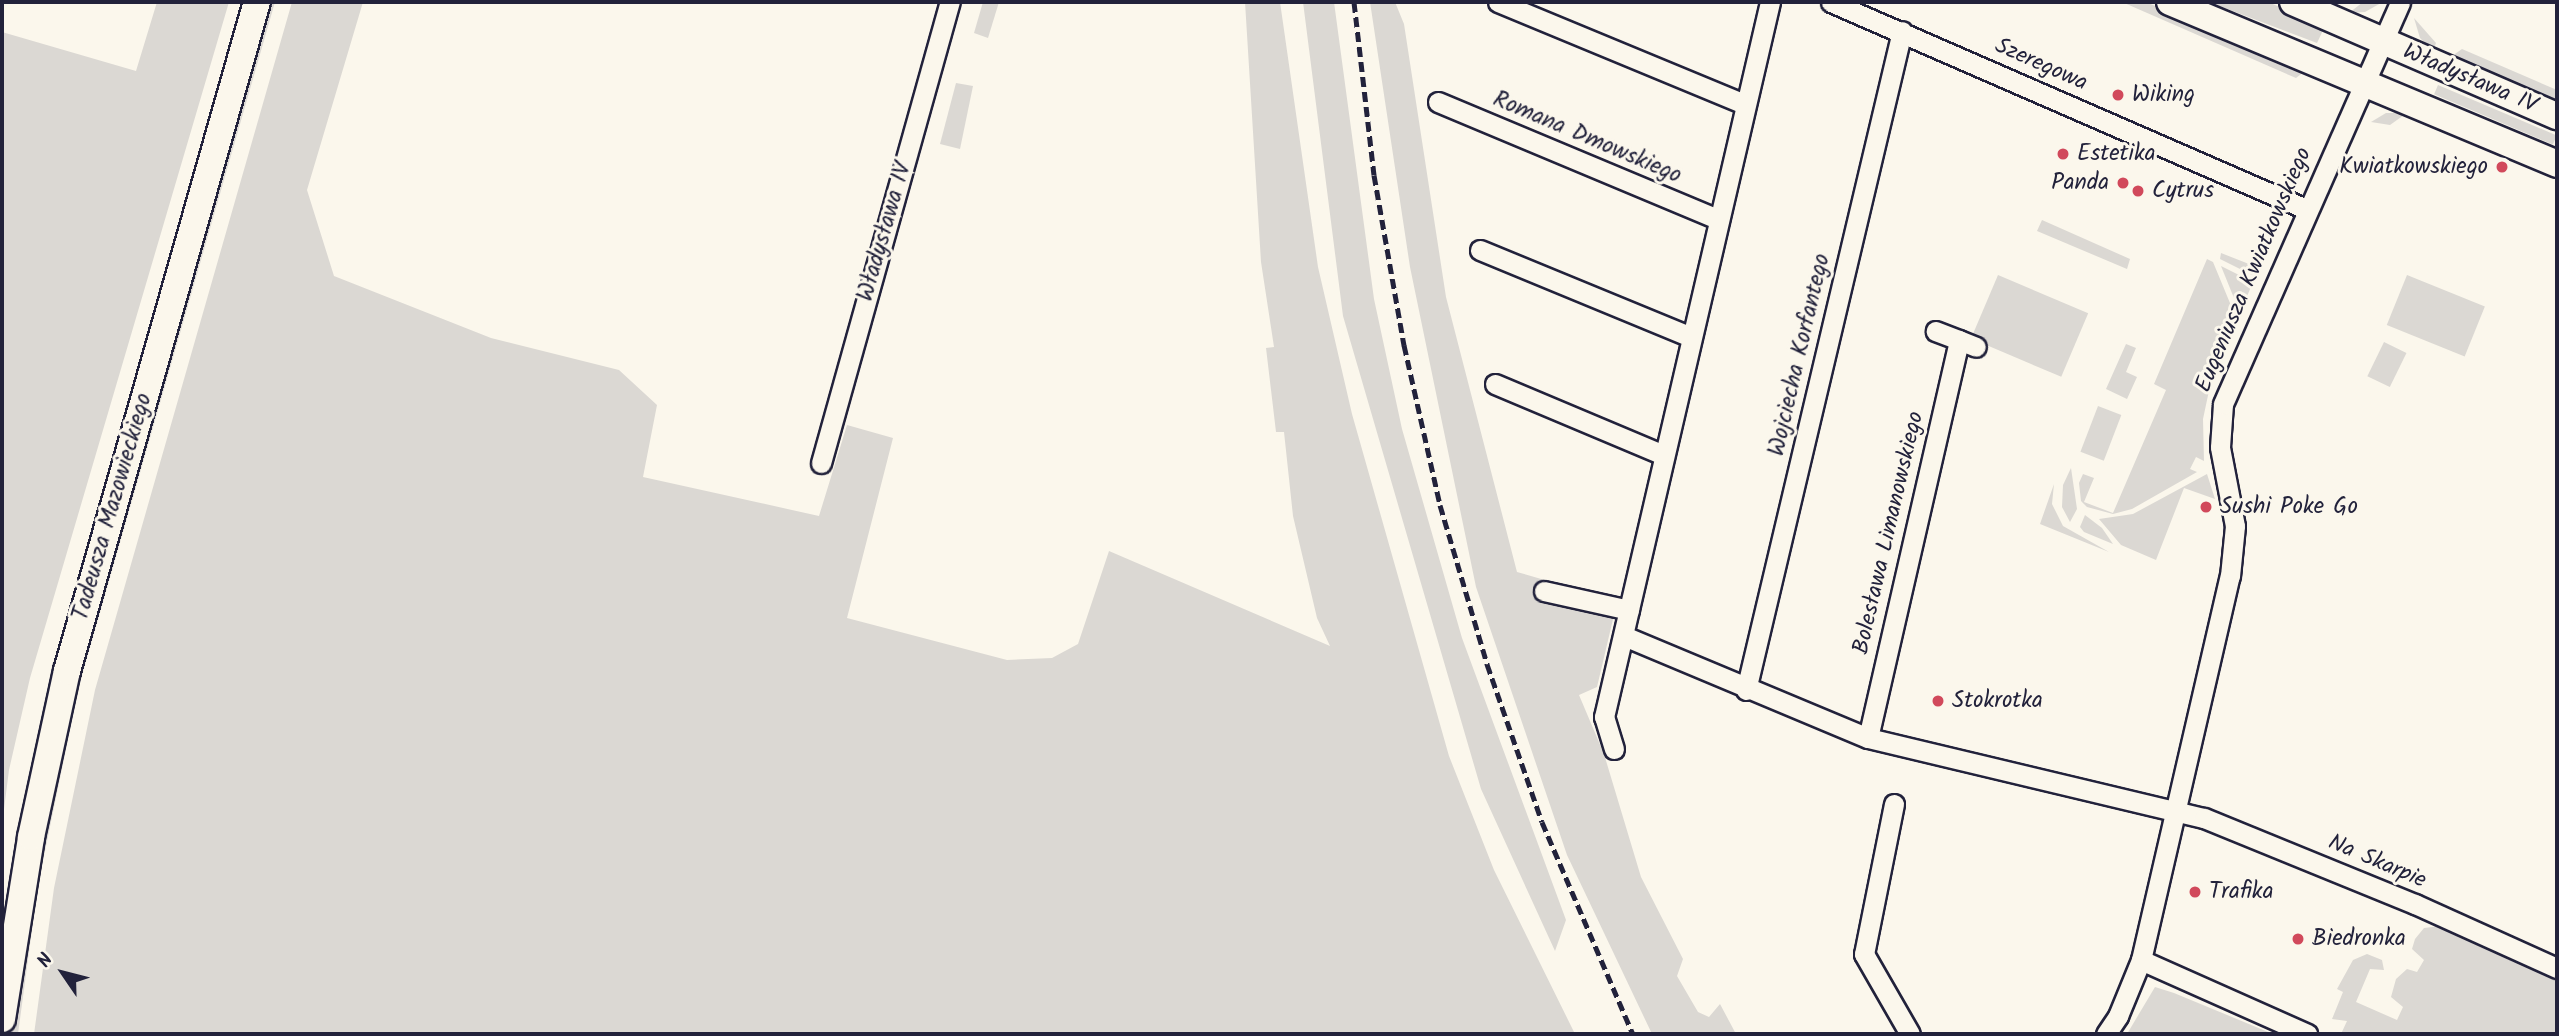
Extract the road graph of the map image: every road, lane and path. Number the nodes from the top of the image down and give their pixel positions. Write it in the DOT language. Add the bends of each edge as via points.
graph roads {
  1 [pos="257,2"];
  2 [pos="950,2"];
  3 [pos="1498,2"];
  4 [pos="1770,2"];
  5 [pos="1831,2"];
  6 [pos="2170,2"];
  7 [pos="2293,2"];
  8 [pos="2400,2"];
  9 [pos="1902,31"];
  10 [pos="2383,41"];
  11 [pos="2361,85"];
  12 [pos="1438,102"];
  13 [pos="1744,104"];
  14 [pos="2557,117"];
  15 [pos="2557,164"];
  16 [pos="2306,209"];
  17 [pos="1718,219"];
  18 [pos="1480,250"];
  19 [pos="1936,331"];
  20 [pos="1691,337"];
  21 [pos="1494,384"];
  22 [pos="1664,455"];
  23 [pos="821,463"];
  24 [pos="1545,591"];
  25 [pos="1629,610"];
  26 [pos="1624,636"];
  27 [pos="1746,690"];
  28 [pos="1868,738"];
  29 [pos="1614,749"];
  30 [pos="1894,804"];
  31 [pos="2175,809"];
  32 [pos="2141,960"];
  33 [pos="2557,968"];
  34 [pos="2,1019"];
  35 [pos="1910,1034"];
  36 [pos="2106,1034"];
  37 [pos="2307,1034"];
  1 -- 34 [label="main road, Tadeusza Mazowieckiego" via="70,661 37,801"];
  2 -- 23 [label="street, Władysława IV"];
  3 -- 13 [label="street"];
  4 -- 13 [label="street"];
  5 -- 9 [label="street, Szeregowa"];
  6 -- 11 [label="main road, Władysława IV"];
  7 -- 10 [label="main road, Władysława IV"];
  8 -- 10 [label="street"];
  9 -- 16 [label="street, Szeregowa"];
  9 -- 27 [label="street, Wojciecha Korfantego"];
  10 -- 11 [label="street, Władysława IV"];
  10 -- 14 [label="main road, Władysława IV"];
  11 -- 15 [label="main road, Władysława IV"];
  11 -- 16 [label="street, Eugeniusza Kwiatkowskiego"];
  12 -- 17 [label="street, Romana Dmowskiego"];
  13 -- 17 [label="street"];
  16 -- 31 [label="street, Eugeniusza Kwiatkowskiego" via="2223,404 2220,447 2235,548"];
  17 -- 20 [label="street"];
  18 -- 20 [label="street"];
  19 -- 28 [label="street, Bolesława Limanowskiego" via="1968,344"];
  20 -- 22 [label="street"];
  21 -- 22 [label="street"];
  22 -- 25 [label="street"];
  24 -- 25 [label="street"];
  25 -- 26 [label="street"];
  26 -- 27 [label="street"];
  26 -- 29 [label="street" via="1605,717"];
  27 -- 28 [label="street"];
  28 -- 31 [label="street"];
  30 -- 35 [label="street" via="1864,954"];
  31 -- 32 [label="street, Eugeniusza Kwiatkowskiego"];
  31 -- 33 [label="street, Na Skarpie" via="2403,899"];
  32 -- 36 [label="street, Eugeniusza Kwiatkowskiego" via="2119,1016"];
  32 -- 37 [label="street"];
}
